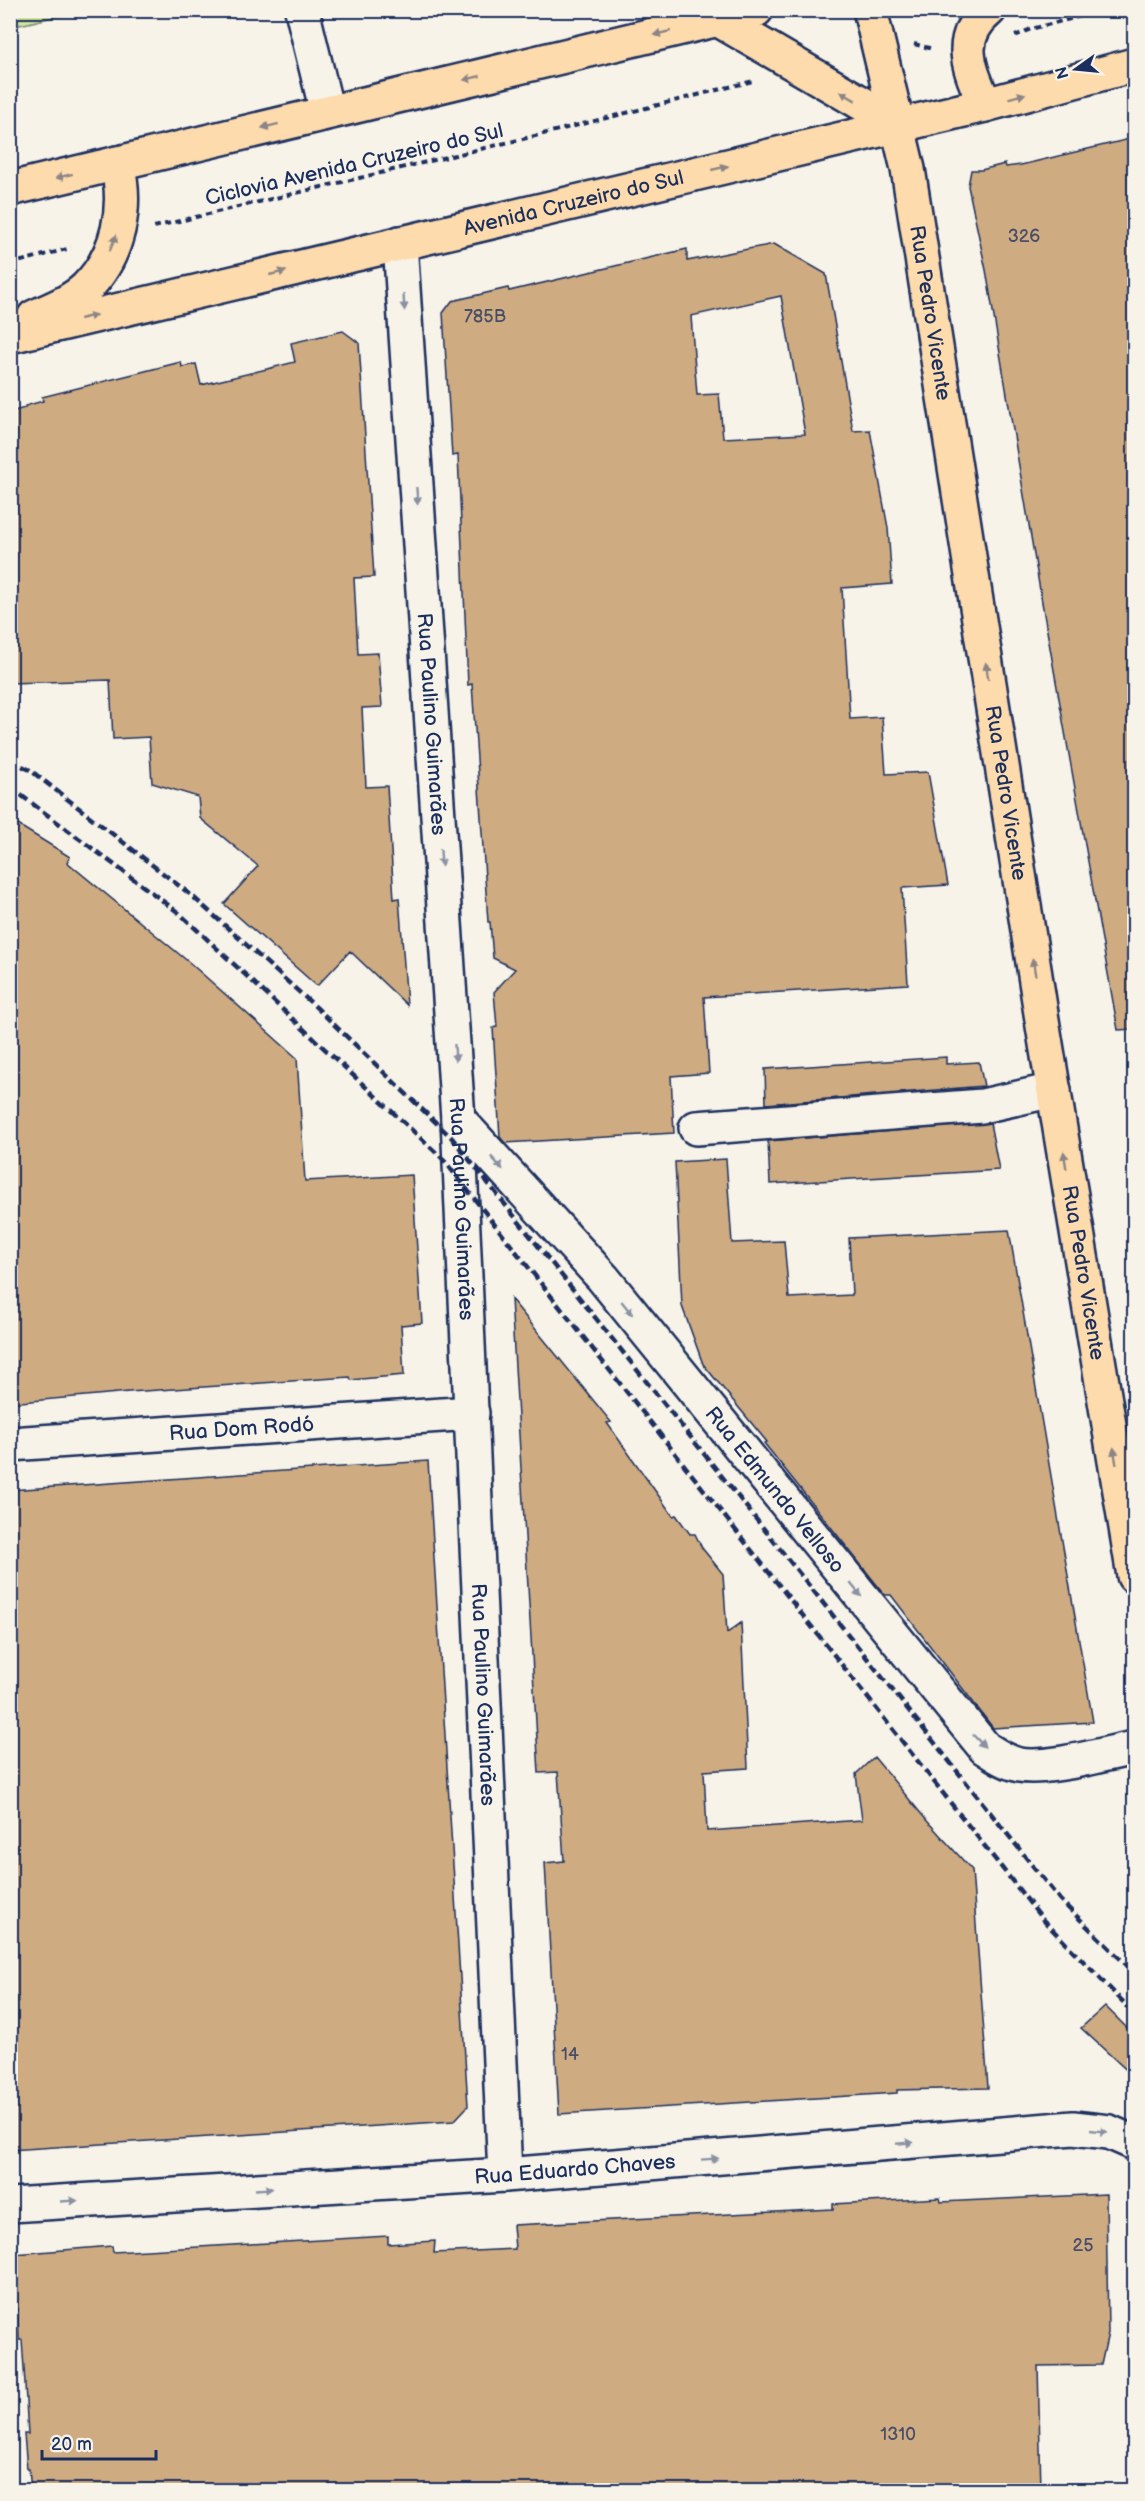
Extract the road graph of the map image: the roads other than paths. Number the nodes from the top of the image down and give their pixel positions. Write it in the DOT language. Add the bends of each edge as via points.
graph roads {
  1 [pos="302,10"];
  2 [pos="756,10"];
  3 [pos="870,10"];
  4 [pos="989,10"];
  5 [pos="719,20"];
  6 [pos="1134,65"];
  7 [pos="985,105"];
  8 [pos="327,112"];
  9 [pos="899,125"];
  10 [pos="117,163"];
  11 [pos="10,189"];
  12 [pos="400,243"];
  13 [pos="10,335"];
  14 [pos="1054,1090"];
  15 [pos="459,1119"];
  16 [pos="696,1128"];
  17 [pos="472,1413"];
  18 [pos="10,1444"];
  19 [pos="1134,1576"];
  20 [pos="1134,1748"];
  21 [pos="1134,2143"];
  22 [pos="505,2175"];
  23 [pos="10,2205"];
  1 -- 8 [label="street"];
  2 -- 5 [label="main road"];
  3 -- 9 [label="main road, Rua Pedro Vicente"];
  4 -- 7 [label="main road" via="977,20 969,36 968,59"];
  5 -- 8 [label="main road, one-way"];
  9 -- 5 [label="main road, one-way"];
  7 -- 6 [label="main road, Avenida Cruzeiro do Sul, one-way"];
  7 -- 9 [label="main road, Avenida Cruzeiro do Sul"];
  8 -- 10 [label="main road, one-way"];
  12 -- 9 [label="main road, Avenida Cruzeiro do Sul, one-way"];
  14 -- 9 [label="main road, Rua Pedro Vicente, one-way"];
  10 -- 11 [label="main road, one-way"];
  13 -- 10 [label="main road, one-way" via="86,288 104,264 116,236 122,207"];
  13 -- 12 [label="main road, Avenida Cruzeiro do Sul, one-way"];
  12 -- 15 [label="street, Rua Paulino Guimarães, one-way"];
  14 -- 16 [label="street" via="982,1106"];
  19 -- 14 [label="main road, Rua Pedro Vicente, one-way"];
  15 -- 17 [label="street, Rua Paulino Guimarães"];
  15 -- 20 [label="street, Rua Edmundo Velloso, one-way" via="603,1278 985,1748 1019,1765 1047,1765"];
  17 -- 18 [label="street, Rua Dom Rodó"];
  17 -- 22 [label="street, Rua Paulino Guimarães"];
  22 -- 21 [label="street, Rua Eduardo Chaves, one-way" via="1073,2128 1109,2132"];
  23 -- 22 [label="street, Rua Eduardo Chaves, one-way"];
}
